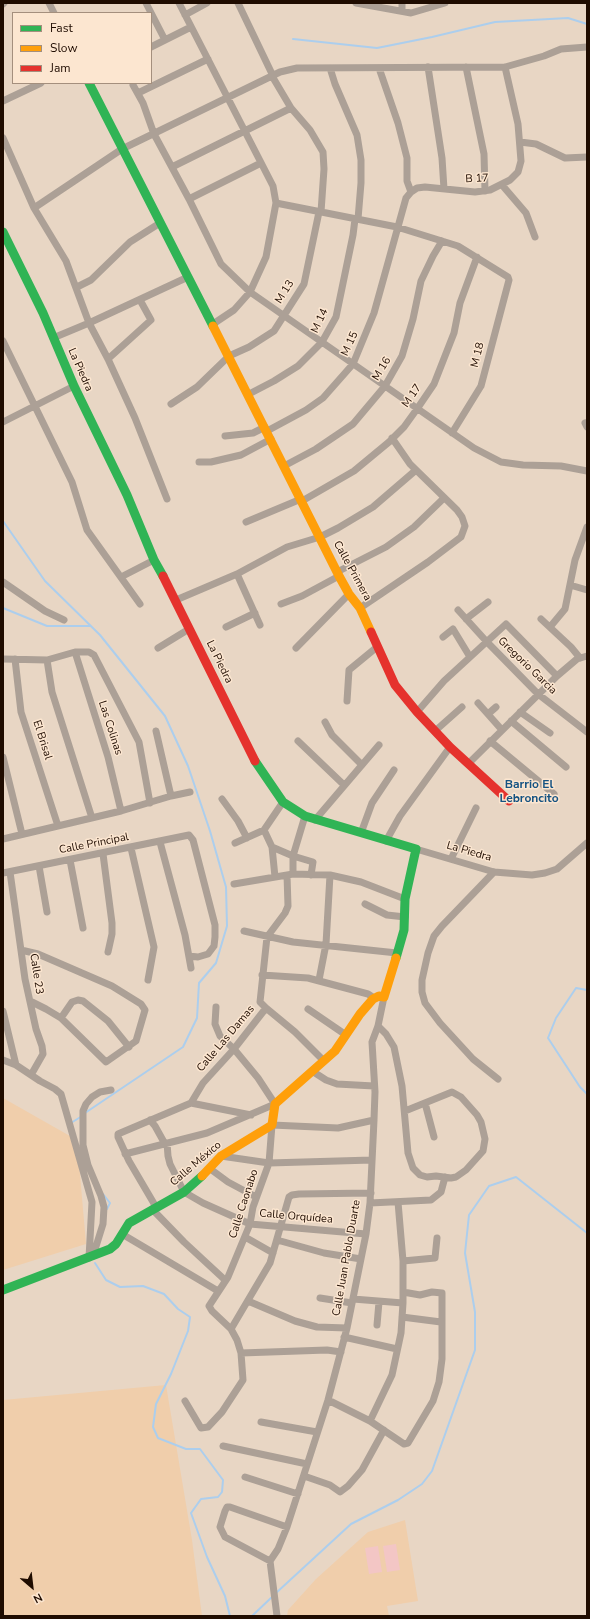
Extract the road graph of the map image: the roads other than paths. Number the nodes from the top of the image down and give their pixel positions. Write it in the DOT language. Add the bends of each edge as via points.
graph roads {
  1 [pos="49,3"];
  2 [pos="146,3"];
  3 [pos="179,3"];
  4 [pos="207,3"];
  5 [pos="238,3"];
  6 [pos="356,3"];
  7 [pos="402,3"];
  8 [pos="445,3"];
  9 [pos="364,4"];
  10 [pos="402,11"];
  11 [pos="54,12"];
  12 [pos="151,12"];
  13 [pos="152,15"];
  14 [pos="185,15"];
  15 [pos="191,27"];
  16 [pos="165,40"];
  17 [pos="152,46"];
  18 [pos="587,47"];
  19 [pos="208,59"];
  20 [pos="466,67"];
  21 [pos="505,67"];
  22 [pos="330,68"];
  23 [pos="379,68"];
  24 [pos="428,68"];
  25 [pos="272,76"];
  26 [pos="39,84"];
  27 [pos="90,84"];
  28 [pos="133,85"];
  29 [pos="138,93"];
  30 [pos="228,98"];
  31 [pos="3,101"];
  32 [pos="291,108"];
  33 [pos="244,131"];
  34 [pos="154,134"];
  35 [pos="3,138"];
  36 [pos="520,142"];
  37 [pos="122,149"];
  38 [pos="587,157"];
  39 [pos="261,164"];
  40 [pos="172,167"];
  41 [pos="502,185"];
  42 [pos="444,189"];
  43 [pos="485,191"];
  44 [pos="412,192"];
  45 [pos="189,200"];
  46 [pos="276,203"];
  47 [pos="34,208"];
  48 [pos="320,212"];
  49 [pos="356,219"];
  50 [pos="160,223"];
  51 [pos="398,227"];
  52 [pos="3,232"];
  53 [pos="535,237"];
  54 [pos="442,241"];
  55 [pos="477,257"];
  56 [pos="188,277"];
  57 [pos="77,287"];
  58 [pos="250,292"];
  59 [pos="140,300"];
  60 [pos="284,316"];
  61 [pos="89,323"];
  62 [pos="213,324"];
  63 [pos="53,338"];
  64 [pos="3,341"];
  65 [pos="322,342"];
  66 [pos="229,356"];
  67 [pos="108,359"];
  68 [pos="353,364"];
  69 [pos="74,386"];
  70 [pos="385,386"];
  71 [pos="248,394"];
  72 [pos="172,404"];
  73 [pos="35,405"];
  74 [pos="417,409"];
  75 [pos="3,422"];
  76 [pos="268,433"];
  77 [pos="452,433"];
  78 [pos="225,436"];
  79 [pos="392,438"];
  80 [pos="199,462"];
  81 [pos="284,466"];
  82 [pos="416,470"];
  83 [pos="587,471"];
  84 [pos="444,498"];
  85 [pos="167,499"];
  86 [pos="301,500"];
  87 [pos="246,522"];
  88 [pos="587,527"];
  89 [pos="320,537"];
  90 [pos="154,560"];
  91 [pos="237,574"];
  92 [pos="338,574"];
  93 [pos="121,577"];
  94 [pos="3,582"];
  95 [pos="570,585"];
  96 [pos="587,590"];
  97 [pos="349,594"];
  98 [pos="176,600"];
  99 [pos="488,602"];
  100 [pos="140,604"];
  101 [pos="281,604"];
  102 [pos="360,608"];
  103 [pos="458,610"];
  104 [pos="254,613"];
  105 [pos="466,619"];
  106 [pos="541,619"];
  107 [pos="64,620"];
  108 [pos="260,625"];
  109 [pos="226,627"];
  110 [pos="550,627"];
  111 [pos="189,629"];
  112 [pos="443,637"];
  113 [pos="487,642"];
  114 [pos="377,647"];
  115 [pos="158,648"];
  116 [pos="296,648"];
  117 [pos="75,652"];
  118 [pos="470,657"];
  119 [pos="3,659"];
  120 [pos="15,659"];
  121 [pos="584,659"];
  122 [pos="47,660"];
  123 [pos="557,676"];
  124 [pos="538,694"];
  125 [pos="347,701"];
  126 [pos="478,703"];
  127 [pos="462,707"];
  128 [pos="496,707"];
  129 [pos="417,712"];
  130 [pos="520,712"];
  131 [pos="488,714"];
  132 [pos="511,721"];
  133 [pos="325,722"];
  134 [pos="435,730"];
  135 [pos="502,730"];
  136 [pos="156,731"];
  137 [pos="587,732"];
  138 [pos="550,733"];
  139 [pos="298,741"];
  140 [pos="490,741"];
  141 [pos="379,745"];
  142 [pos="450,746"];
  143 [pos="3,757"];
  144 [pos="468,764"];
  145 [pos="362,765"];
  146 [pos="566,767"];
  147 [pos="394,770"];
  148 [pos="344,785"];
  149 [pos="190,792"];
  150 [pos="554,794"];
  151 [pos="171,796"];
  152 [pos="222,799"];
  153 [pos="509,801"];
  154 [pos="283,802"];
  155 [pos="150,803"];
  156 [pos="476,808"];
  157 [pos="121,811"];
  158 [pos="306,816"];
  159 [pos="92,818"];
  160 [pos="315,820"];
  161 [pos="58,826"];
  162 [pos="264,830"];
  163 [pos="361,833"];
  164 [pos="22,834"];
  165 [pos="246,838"];
  166 [pos="3,839"];
  167 [pos="386,840"];
  168 [pos="160,842"];
  169 [pos="235,843"];
  170 [pos="587,843"];
  171 [pos="272,846"];
  172 [pos="131,848"];
  173 [pos="416,849"];
  174 [pos="103,854"];
  175 [pos="293,856"];
  176 [pos="451,859"];
  177 [pos="70,860"];
  178 [pos="39,866"];
  179 [pos="494,872"];
  180 [pos="6,873"];
  181 [pos="290,875"];
  182 [pos="311,875"];
  183 [pos="330,876"];
  184 [pos="275,877"];
  185 [pos="234,884"];
  186 [pos="405,898"];
  187 [pos="365,904"];
  188 [pos="47,912"];
  189 [pos="405,917"];
  190 [pos="83,928"];
  191 [pos="244,931"];
  192 [pos="267,937"];
  193 [pos="326,944"];
  194 [pos="21,950"];
  195 [pos="108,952"];
  196 [pos="396,953"];
  197 [pos="189,956"];
  198 [pos="191,968"];
  199 [pos="262,975"];
  200 [pos="148,980"];
  201 [pos="319,980"];
  202 [pos="384,997"];
  203 [pos="374,998"];
  204 [pos="30,1001"];
  205 [pos="216,1007"];
  206 [pos="266,1008"];
  207 [pos="308,1009"];
  208 [pos="3,1011"];
  209 [pos="61,1018"];
  210 [pos="378,1026"];
  211 [pos="346,1035"];
  212 [pos="129,1047"];
  213 [pos="234,1049"];
  214 [pos="3,1060"];
  215 [pos="324,1061"];
  216 [pos="16,1065"];
  217 [pos="312,1071"];
  218 [pos="31,1075"];
  219 [pos="498,1079"];
  220 [pos="374,1086"];
  221 [pos="111,1090"];
  222 [pos="191,1103"];
  223 [pos="425,1103"];
  224 [pos="275,1104"];
  225 [pos="405,1111"];
  226 [pos="252,1115"];
  227 [pos="150,1120"];
  228 [pos="374,1120"];
  229 [pos="272,1125"];
  230 [pos="434,1137"];
  231 [pos="166,1144"];
  232 [pos="125,1154"];
  233 [pos="220,1156"];
  234 [pos="372,1160"];
  235 [pos="269,1163"];
  236 [pos="209,1168"];
  237 [pos="446,1177"];
  238 [pos="184,1192"];
  239 [pos="371,1193"];
  240 [pos="256,1197"];
  241 [pos="398,1202"];
  242 [pos="370,1203"];
  243 [pos="154,1208"];
  244 [pos="250,1224"];
  245 [pos="280,1228"];
  246 [pos="122,1234"];
  247 [pos="366,1234"];
  248 [pos="245,1237"];
  249 [pos="437,1238"];
  250 [pos="277,1240"];
  251 [pos="273,1253"];
  252 [pos="92,1257"];
  253 [pos="361,1259"];
  254 [pos="403,1261"];
  255 [pos="225,1280"];
  256 [pos="3,1290"];
  257 [pos="218,1291"];
  258 [pos="403,1292"];
  259 [pos="320,1298"];
  260 [pos="352,1301"];
  261 [pos="248,1302"];
  262 [pos="379,1302"];
  263 [pos="403,1303"];
  264 [pos="402,1317"];
  265 [pos="441,1322"];
  266 [pos="377,1325"];
  267 [pos="347,1328"];
  268 [pos="231,1329"];
  269 [pos="344,1337"];
  270 [pos="398,1349"];
  271 [pos="341,1352"];
  272 [pos="241,1353"];
  273 [pos="328,1400"];
  274 [pos="185,1401"];
  275 [pos="370,1421"];
  276 [pos="261,1422"];
  277 [pos="384,1430"];
  278 [pos="317,1432"];
  279 [pos="223,1446"];
  280 [pos="308,1464"];
  281 [pos="304,1476"];
  282 [pos="245,1477"];
  283 [pos="298,1494"];
  284 [pos="287,1527"];
  285 [pos="270,1561"];
  286 [pos="277,1616"];
  1 -- 11 [label="street"];
  2 -- 12 [label="street"];
  3 -- 14 [label="street"];
  4 -- 14 [label="street"];
  5 -- 25 [label="street, M 13"];
  6 -- 9 [label="street"];
  7 -- 10 [label="street"];
  8 -- 10 [label="street" via="411,13"];
  9 -- 10 [label="street"];
  13 -- 16 [label="street"];
  14 -- 15 [label="street"];
  15 -- 16 [label="street"];
  15 -- 19 [label="street"];
  16 -- 17 [label="street"];
  18 -- 21 [label="street" via="561,49"];
  19 -- 29 [label="street"];
  19 -- 30 [label="street"];
  20 -- 21 [label="street"];
  20 -- 24 [label="street"];
  20 -- 43 [label="street" via="484,154"];
  21 -- 36 [label="street, B 17"];
  22 -- 23 [label="street"];
  22 -- 25 [label="street" via="297,68"];
  22 -- 49 [label="street, M 14" via="358,135 362,160"];
  23 -- 24 [label="street"];
  23 -- 44 [label="street" via="400,130 407,158 407,181"];
  24 -- 42 [label="street" via="442,158"];
  25 -- 30 [label="street"];
  25 -- 32 [label="street, M 13"];
  26 -- 31 [label="street"];
  27 -- 37 [label="street, Calle Primera"];
  28 -- 29 [label="street"];
  29 -- 34 [label="street"];
  30 -- 33 [label="street"];
  30 -- 34 [label="street"];
  32 -- 33 [label="street"];
  32 -- 48 [label="street, M 13" via="310,130 323,152"];
  33 -- 39 [label="street"];
  33 -- 40 [label="street"];
  34 -- 37 [label="street"];
  34 -- 40 [label="street"];
  35 -- 47 [label="street"];
  36 -- 38 [label="street" via="536,144 565,158"];
  36 -- 41 [label="street, B 17" via="521,161 518,172"];
  37 -- 47 [label="street"];
  37 -- 50 [label="street, Calle Primera"];
  39 -- 45 [label="street"];
  39 -- 46 [label="street" via="272,186"];
  40 -- 45 [label="street"];
  41 -- 43 [label="street, B 17"];
  41 -- 53 [label="street" via="526,213"];
  42 -- 43 [label="street, B 17"];
  42 -- 44 [label="street, B 17" via="425,187"];
  44 -- 51 [label="street" via="406,198"];
  45 -- 58 [label="street" via="221,264"];
  46 -- 48 [label="street"];
  46 -- 58 [label="street" via="266,257"];
  47 -- 57 [label="street" via="66,261"];
  48 -- 49 [label="street"];
  48 -- 60 [label="street, M 13" via="304,284"];
  49 -- 51 [label="street"];
  49 -- 65 [label="street, M 14" via="338,309"];
  50 -- 56 [label="street, Calle Primera"];
  50 -- 57 [label="street" via="130,242 91,280"];
  51 -- 54 [label="street"];
  51 -- 68 [label="street, M 15" via="374,313"];
  52 -- 63 [label="street, La Piedra"];
  54 -- 55 [label="street" via="458,246"];
  54 -- 70 [label="street, M 16" via="421,281 402,356"];
  55 -- 74 [label="street, M 17" via="460,303 454,333 434,384"];
  55 -- 77 [label="street, M 18" via="509,280 481,386"];
  56 -- 59 [label="street"];
  56 -- 62 [label="street, Calle Primera"];
  57 -- 61 [label="street"];
  58 -- 60 [label="street"];
  58 -- 62 [label="street" via="234,310"];
  59 -- 61 [label="street"];
  59 -- 67 [label="street" via="151,320"];
  60 -- 65 [label="street"];
  60 -- 66 [label="street, M 13" via="274,331"];
  61 -- 63 [label="street"];
  61 -- 67 [label="street"];
  62 -- 66 [label="street, Calle Primera"];
  63 -- 69 [label="street, La Piedra"];
  64 -- 73 [label="street"];
  65 -- 68 [label="street"];
  65 -- 71 [label="street, M 14" via="298,366"];
  66 -- 71 [label="street, Calle Primera"];
  66 -- 72 [label="street, M 13" via="197,387"];
  67 -- 85 [label="street"];
  68 -- 70 [label="street"];
  68 -- 76 [label="street, M 15" via="323,398"];
  69 -- 73 [label="street"];
  69 -- 90 [label="street, La Piedra" via="127,495"];
  70 -- 74 [label="street"];
  70 -- 81 [label="street, M 16" via="353,424 316,450"];
  71 -- 76 [label="street, Calle Primera"];
  73 -- 75 [label="street"];
  73 -- 93 [label="street" via="72,482 87,530"];
  74 -- 77 [label="street"];
  74 -- 79 [label="street, M 17"];
  76 -- 78 [label="street"];
  76 -- 80 [label="street" via="238,456"];
  76 -- 81 [label="street, Calle Primera"];
  77 -- 83 [label="street" via="501,462 561,466"];
  79 -- 82 [label="street"];
  79 -- 86 [label="street, M 17" via="354,471"];
  81 -- 86 [label="street, Calle Primera"];
  82 -- 84 [label="street"];
  82 -- 89 [label="street" via="373,507"];
  84 -- 92 [label="street" via="414,527"];
  84 -- 102 [label="street" via="462,517 465,526 461,537"];
  86 -- 87 [label="street, M 17"];
  86 -- 89 [label="street, Calle Primera"];
  88 -- 95 [label="street" via="578,549"];
  89 -- 91 [label="street" via="288,547"];
  89 -- 92 [label="street, Calle Primera"];
  90 -- 93 [label="street"];
  90 -- 98 [label="street, La Piedra"];
  91 -- 98 [label="street"];
  91 -- 104 [label="street"];
  92 -- 97 [label="street, Calle Primera"];
  92 -- 101 [label="street" via="302,596"];
  93 -- 100 [label="street"];
  94 -- 107 [label="street" via="45,611"];
  95 -- 96 [label="street"];
  95 -- 110 [label="street" via="565,609"];
  97 -- 102 [label="street, Calle Primera"];
  97 -- 116 [label="street"];
  98 -- 111 [label="street, La Piedra"];
  99 -- 105 [label="street"];
  102 -- 114 [label="street, Calle Primera"];
  103 -- 105 [label="street, Gregorio Garcia"];
  104 -- 108 [label="street"];
  104 -- 109 [label="street"];
  105 -- 113 [label="street, Gregorio Garcia"];
  106 -- 110 [label="street"];
  110 -- 121 [label="street"];
  111 -- 115 [label="street"];
  111 -- 154 [label="street, La Piedra" via="252,758"];
  112 -- 118 [label="street" via="453,629"];
  113 -- 118 [label="street"];
  113 -- 123 [label="street" via="508,624"];
  113 -- 124 [label="street, Gregorio Garcia"];
  114 -- 125 [label="street" via="349,670"];
  114 -- 129 [label="street, Calle Primera" via="395,685"];
  117 -- 122 [label="street"];
  117 -- 155 [label="street" via="89,652 94,655 139,742"];
  117 -- 157 [label="street, Las Colinas" via="108,757"];
  118 -- 129 [label="street" via="444,681"];
  119 -- 120 [label="street"];
  120 -- 122 [label="street"];
  120 -- 161 [label="street, El Brisal" via="21,712"];
  121 -- 123 [label="street"];
  122 -- 159 [label="street" via="52,692"];
  123 -- 124 [label="street"];
  124 -- 130 [label="street"];
  124 -- 137 [label="street, Gregorio Garcia"];
  126 -- 131 [label="street"];
  127 -- 134 [label="street"];
  128 -- 131 [label="street"];
  129 -- 134 [label="street, Calle Primera"];
  130 -- 132 [label="street"];
  130 -- 138 [label="street"];
  131 -- 135 [label="street"];
  132 -- 135 [label="street"];
  132 -- 146 [label="street"];
  133 -- 145 [label="street" via="332,735"];
  134 -- 142 [label="street, Calle Primera"];
  135 -- 140 [label="street"];
  136 -- 151 [label="street"];
  139 -- 148 [label="street"];
  140 -- 144 [label="street"];
  140 -- 150 [label="street"];
  141 -- 145 [label="street"];
  142 -- 144 [label="street, Calle Primera"];
  142 -- 167 [label="street"];
  143 -- 164 [label="street"];
  144 -- 153 [label="street, Calle Primera"];
  145 -- 148 [label="street"];
  147 -- 163 [label="street" via="372,802"];
  148 -- 160 [label="street"];
  149 -- 151 [label="street"];
  151 -- 155 [label="street"];
  152 -- 165 [label="street" via="238,821"];
  154 -- 158 [label="street, La Piedra"];
  154 -- 162 [label="street"];
  155 -- 157 [label="street"];
  156 -- 176 [label="street"];
  157 -- 159 [label="street"];
  158 -- 160 [label="street, La Piedra"];
  158 -- 175 [label="street"];
  159 -- 161 [label="street"];
  160 -- 163 [label="street, La Piedra"];
  161 -- 164 [label="street"];
  162 -- 165 [label="street"];
  162 -- 171 [label="street"];
  163 -- 167 [label="street, La Piedra"];
  164 -- 166 [label="street"];
  165 -- 169 [label="street"];
  167 -- 173 [label="street, La Piedra"];
  168 -- 172 [label="street, Calle Principal"];
  168 -- 197 [label="street"];
  168 -- 197 [label="street, Calle Principal" via="189,836 193,840 215,925 214,946 208,954"];
  170 -- 179 [label="street, La Piedra" via="568,861 551,871 532,874"];
  171 -- 175 [label="street"];
  171 -- 184 [label="street"];
  172 -- 174 [label="street, Calle Principal"];
  172 -- 200 [label="street" via="154,947"];
  173 -- 176 [label="street, La Piedra"];
  173 -- 186 [label="street, Calle Juan Pablo Duarte"];
  174 -- 177 [label="street, Calle Principal"];
  174 -- 195 [label="street" via="112,923"];
  175 -- 181 [label="street, Calle Las Damas"];
  175 -- 182 [label="street" via="313,862"];
  176 -- 179 [label="street, La Piedra"];
  177 -- 178 [label="street, Calle Principal"];
  177 -- 190 [label="street"];
  178 -- 180 [label="street, Calle Principal"];
  178 -- 188 [label="street"];
  179 -- 219 [label="street" via="434,936 422,980 422,992 425,1003 440,1023 473,1059"];
  180 -- 194 [label="street, Calle 23"];
  181 -- 182 [label="street"];
  181 -- 184 [label="street"];
  181 -- 192 [label="street, Calle Las Damas" via="288,906"];
  182 -- 183 [label="street"];
  183 -- 186 [label="street" via="361,882"];
  183 -- 193 [label="street"];
  184 -- 185 [label="street"];
  186 -- 189 [label="street, Calle Juan Pablo Duarte"];
  187 -- 189 [label="street" via="387,915"];
  189 -- 196 [label="street, Calle Juan Pablo Duarte" via="404,930"];
  191 -- 192 [label="street"];
  192 -- 193 [label="street"];
  192 -- 199 [label="street, Calle Las Damas"];
  193 -- 196 [label="street"];
  193 -- 201 [label="street"];
  194 -- 204 [label="street, Calle 23"];
  194 -- 212 [label="street" via="38,954 112,986 141,1004 145,1010 136,1041"];
  196 -- 202 [label="street, Calle Juan Pablo Duarte"];
  197 -- 198 [label="street"];
  199 -- 201 [label="street"];
  199 -- 206 [label="street, Calle Las Damas" via="260,1002"];
  201 -- 203 [label="street"];
  202 -- 203 [label="street"];
  202 -- 210 [label="street, Calle Juan Pablo Duarte"];
  203 -- 211 [label="street"];
  204 -- 209 [label="street"];
  204 -- 218 [label="street, Calle 23" via="43,1054"];
  205 -- 213 [label="street" via="216,1030"];
  206 -- 213 [label="street, Calle Las Damas"];
  206 -- 215 [label="street"];
  207 -- 211 [label="street"];
  208 -- 216 [label="street"];
  209 -- 212 [label="street" via="106,1062"];
  209 -- 212 [label="street" via="72,1002 83,1001 108,1021"];
  210 -- 220 [label="street, Calle Juan Pablo Duarte" via="372,1042"];
  210 -- 225 [label="street" via="394,1047"];
  211 -- 215 [label="street"];
  213 -- 222 [label="street, Calle Las Damas" via="204,1083"];
  213 -- 224 [label="street"];
  214 -- 216 [label="street"];
  215 -- 217 [label="street"];
  216 -- 218 [label="street"];
  217 -- 220 [label="street" via="337,1084"];
  217 -- 224 [label="street"];
  218 -- 252 [label="street" via="61,1094 92,1202"];
  220 -- 228 [label="street, Calle Juan Pablo Duarte"];
  221 -- 252 [label="street" via="92,1097 83,1111 83,1145 104,1207 103,1224"];
  222 -- 226 [label="street"];
  222 -- 227 [label="street"];
  223 -- 225 [label="street"];
  223 -- 230 [label="street"];
  223 -- 237 [label="street" via="452,1092 461,1097 477,1115 484,1131 485,1145 477,1159 460,1175"];
  224 -- 226 [label="street"];
  224 -- 229 [label="street"];
  225 -- 237 [label="street" via="408,1153 413,1168 420,1175"];
  226 -- 231 [label="street" via="207,1133"];
  227 -- 231 [label="street"];
  227 -- 232 [label="street" via="118,1134"];
  228 -- 229 [label="street" via="338,1128"];
  228 -- 234 [label="street, Calle Juan Pablo Duarte"];
  229 -- 233 [label="street, Calle México"];
  229 -- 235 [label="street, Calle Caonabo"];
  231 -- 232 [label="street"];
  231 -- 238 [label="street" via="170,1164"];
  232 -- 243 [label="street"];
  233 -- 235 [label="street"];
  233 -- 236 [label="street, Calle México"];
  234 -- 235 [label="street"];
  234 -- 239 [label="street, Calle Juan Pablo Duarte"];
  235 -- 240 [label="street, Calle Caonabo"];
  236 -- 238 [label="street, Calle México"];
  236 -- 240 [label="street"];
  237 -- 241 [label="street" via="441,1192 431,1200"];
  238 -- 243 [label="street, Calle México"];
  238 -- 244 [label="street, Calle Orquídea" via="202,1203"];
  239 -- 242 [label="street, Calle Juan Pablo Duarte"];
  239 -- 245 [label="street" via="292,1195 289,1197"];
  240 -- 244 [label="street, Calle Caonabo"];
  241 -- 242 [label="street"];
  241 -- 254 [label="street"];
  242 -- 247 [label="street, Calle Juan Pablo Duarte"];
  243 -- 246 [label="street, Calle México" via="129,1223"];
  243 -- 255 [label="street" via="184,1242"];
  244 -- 245 [label="street, Calle Orquídea"];
  244 -- 248 [label="street, Calle Caonabo"];
  245 -- 247 [label="street, Calle Orquídea"];
  245 -- 250 [label="street"];
  246 -- 252 [label="street, Calle México" via="116,1244"];
  246 -- 257 [label="street"];
  247 -- 253 [label="street, Calle Juan Pablo Duarte"];
  248 -- 251 [label="street"];
  248 -- 255 [label="street, Calle Caonabo"];
  249 -- 254 [label="street" via="435,1258"];
  250 -- 251 [label="street"];
  250 -- 253 [label="street" via="324,1253"];
  251 -- 261 [label="street"];
  252 -- 256 [label="street, Calle México"];
  253 -- 260 [label="street, Calle Juan Pablo Duarte"];
  254 -- 258 [label="street"];
  255 -- 257 [label="street, Calle Caonabo"];
  257 -- 268 [label="street, Calle Caonabo" via="209,1306"];
  258 -- 263 [label="street"];
  258 -- 265 [label="street" via="420,1295 432,1292 442,1294"];
  259 -- 260 [label="street"];
  260 -- 262 [label="street"];
  260 -- 267 [label="street, Calle Juan Pablo Duarte"];
  261 -- 267 [label="street" via="317,1327"];
  261 -- 268 [label="street"];
  262 -- 263 [label="street"];
  262 -- 266 [label="street"];
  263 -- 264 [label="street"];
  264 -- 265 [label="street"];
  264 -- 270 [label="street"];
  265 -- 277 [label="street" via="442,1359 433,1401 406,1445"];
  267 -- 269 [label="street, Calle Juan Pablo Duarte"];
  268 -- 272 [label="street"];
  269 -- 270 [label="street"];
  269 -- 271 [label="street, Calle Juan Pablo Duarte"];
  270 -- 275 [label="street" via="392,1375"];
  271 -- 272 [label="street" via="327,1350"];
  271 -- 273 [label="street, Calle Juan Pablo Duarte"];
  272 -- 274 [label="street" via="243,1380 211,1425 200,1428"];
  273 -- 275 [label="street"];
  273 -- 278 [label="street, Calle Juan Pablo Duarte"];
  275 -- 277 [label="street"];
  276 -- 278 [label="street"];
  277 -- 281 [label="street" via="362,1470 340,1492 330,1485"];
  278 -- 280 [label="street, Calle Juan Pablo Duarte"];
  279 -- 280 [label="street"];
  280 -- 281 [label="street, Calle Juan Pablo Duarte"];
  281 -- 283 [label="street, Calle Juan Pablo Duarte"];
  282 -- 283 [label="street"];
  283 -- 284 [label="street, Calle Juan Pablo Duarte"];
  284 -- 285 [label="street, Calle Juan Pablo Duarte"];
  284 -- 285 [label="street" via="227,1507 220,1527 225,1537"];
  285 -- 286 [label="street"];
}
